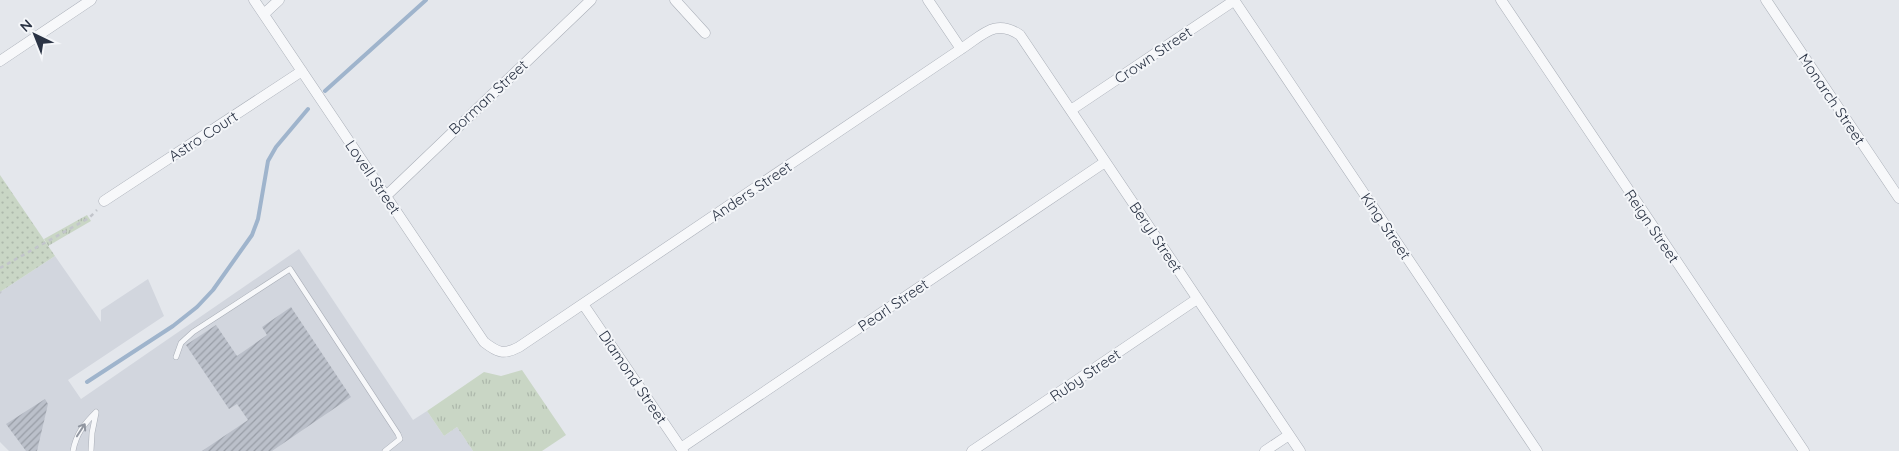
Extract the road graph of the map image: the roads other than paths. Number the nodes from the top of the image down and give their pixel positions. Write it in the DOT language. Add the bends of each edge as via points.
graph roads {
  1 [pos="91,0"];
  2 [pos="254,0"];
  3 [pos="279,0"];
  4 [pos="591,0"];
  5 [pos="675,0"];
  6 [pos="928,0"];
  7 [pos="1234,0"];
  8 [pos="1501,0"];
  9 [pos="1766,0"];
  10 [pos="264,14"];
  11 [pos="1008,27"];
  12 [pos="705,33"];
  13 [pos="961,50"];
  14 [pos="0,61"];
  15 [pos="302,71"];
  16 [pos="1071,110"];
  17 [pos="1105,162"];
  18 [pos="386,196"];
  19 [pos="1899,198"];
  20 [pos="104,201"];
  21 [pos="1197,299"];
  22 [pos="584,304"];
  23 [pos="495,351"];
  24 [pos="176,357"];
  25 [pos="1289,434"];
  26 [pos="682,450"];
  27 [pos="73,451"];
  28 [pos="91,451"];
  29 [pos="385,451"];
  30 [pos="972,451"];
  31 [pos="1265,451"];
  32 [pos="1300,451"];
  33 [pos="1537,451"];
  34 [pos="1804,451"];
  1 -- 14 [label="street"];
  2 -- 10 [label="street, Lovell Street"];
  3 -- 10 [label="street"];
  4 -- 18 [label="street, Borman Street"];
  5 -- 12 [label="street"];
  6 -- 13 [label="street"];
  7 -- 16 [label="street, Crown Street"];
  7 -- 33 [label="street, King Street"];
  8 -- 34 [label="street, Reign Street"];
  9 -- 19 [label="street, Monarch Street"];
  10 -- 15 [label="street, Lovell Street"];
  11 -- 13 [label="street, Anders Street" via="996,27"];
  11 -- 16 [label="street, Beryl Street" via="1020,35"];
  13 -- 22 [label="street, Anders Street"];
  15 -- 18 [label="street, Lovell Street"];
  15 -- 20 [label="street, Astro Court"];
  16 -- 17 [label="street, Beryl Street"];
  17 -- 21 [label="street, Beryl Street"];
  17 -- 26 [label="street, Pearl Street"];
  18 -- 23 [label="street, Lovell Street" via="484,342"];
  21 -- 25 [label="street, Beryl Street"];
  21 -- 30 [label="street, Ruby Street"];
  22 -- 23 [label="street, Anders Street" via="519,348 506,354"];
  22 -- 26 [label="street, Diamond Street"];
  24 -- 29 [label="lane" via="182,343 193,332 290,269 398,434 400,440"];
  25 -- 31 [label="street"];
  25 -- 32 [label="street, Beryl Street"];
  27 -- 28 [label="lane, one-way" via="83,425 96,412"];
}
